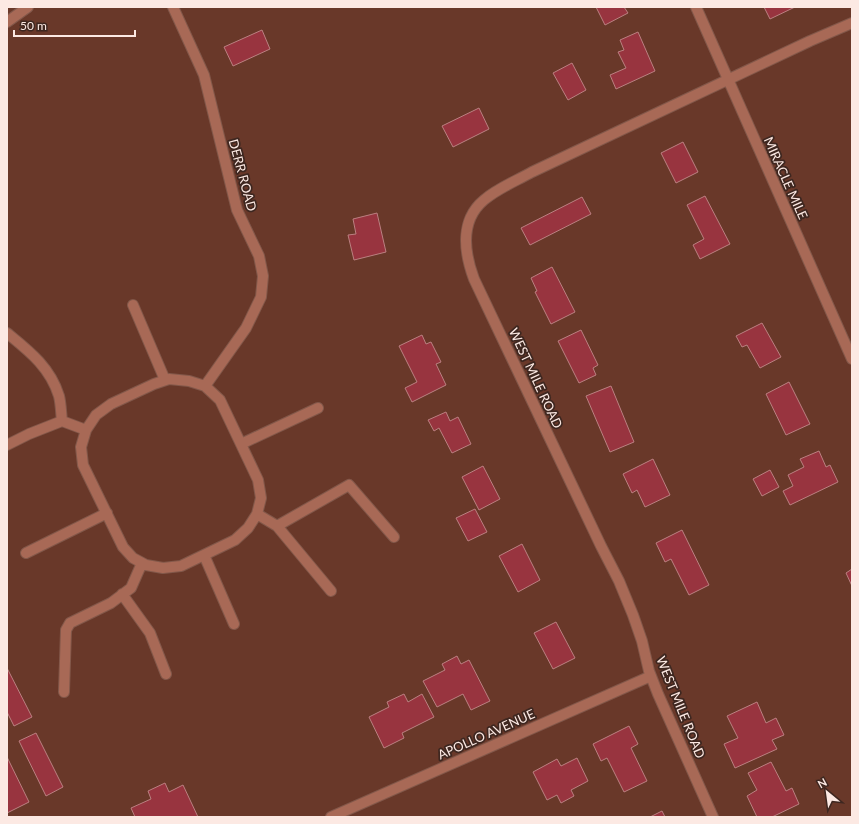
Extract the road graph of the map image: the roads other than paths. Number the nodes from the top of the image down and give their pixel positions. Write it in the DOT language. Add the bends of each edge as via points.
graph roads {
  1 [pos="28,7"];
  2 [pos="173,7"];
  3 [pos="696,7"];
  4 [pos="7,22"];
  5 [pos="852,23"];
  6 [pos="729,80"];
  7 [pos="133,305"];
  8 [pos="7,333"];
  9 [pos="852,359"];
  10 [pos="165,380"];
  11 [pos="205,386"];
  12 [pos="318,408"];
  13 [pos="62,421"];
  14 [pos="86,430"];
  15 [pos="241,444"];
  16 [pos="7,445"];
  17 [pos="107,513"];
  18 [pos="257,514"];
  19 [pos="277,526"];
  20 [pos="394,537"];
  21 [pos="26,553"];
  22 [pos="204,555"];
  23 [pos="142,563"];
  24 [pos="331,591"];
  25 [pos="122,594"];
  26 [pos="234,624"];
  27 [pos="166,674"];
  28 [pos="651,676"];
  29 [pos="64,692"];
  30 [pos="331,817"];
  31 [pos="713,817"];
  1 -- 4 [label="street"];
  2 -- 11 [label="street, DERR ROAD" via="204,75 237,210 259,256 263,276 261,297 246,328"];
  3 -- 6 [label="street, MIRACLE MILE"];
  5 -- 6 [label="street, WEST MILE ROAD"];
  6 -- 9 [label="street, MIRACLE MILE"];
  6 -- 28 [label="street, WEST MILE ROAD" via="532,172 498,191 475,210 466,234 466,249 474,279 619,581 642,641"];
  7 -- 10 [label="street"];
  8 -- 13 [label="street" via="39,360 54,383 59,397"];
  10 -- 11 [label="street" via="189,381"];
  10 -- 14 [label="street" via="111,404 96,415"];
  11 -- 15 [label="street" via="220,400"];
  12 -- 15 [label="street"];
  13 -- 14 [label="street"];
  13 -- 16 [label="street"];
  14 -- 17 [label="street" via="81,446 83,465"];
  15 -- 18 [label="street" via="258,480 261,498"];
  17 -- 21 [label="street"];
  17 -- 23 [label="street" via="123,547 132,558"];
  18 -- 19 [label="street"];
  18 -- 22 [label="street" via="248,528 234,540"];
  19 -- 20 [label="street" via="349,485"];
  19 -- 24 [label="street"];
  22 -- 23 [label="street" via="181,566 163,568"];
  22 -- 26 [label="street"];
  23 -- 25 [label="street" via="130,588"];
  25 -- 27 [label="street" via="150,633"];
  25 -- 29 [label="street" via="111,603 70,623 66,630"];
  28 -- 30 [label="street, APOLLO AVENUE"];
  28 -- 31 [label="street, WEST MILE ROAD"];
}
